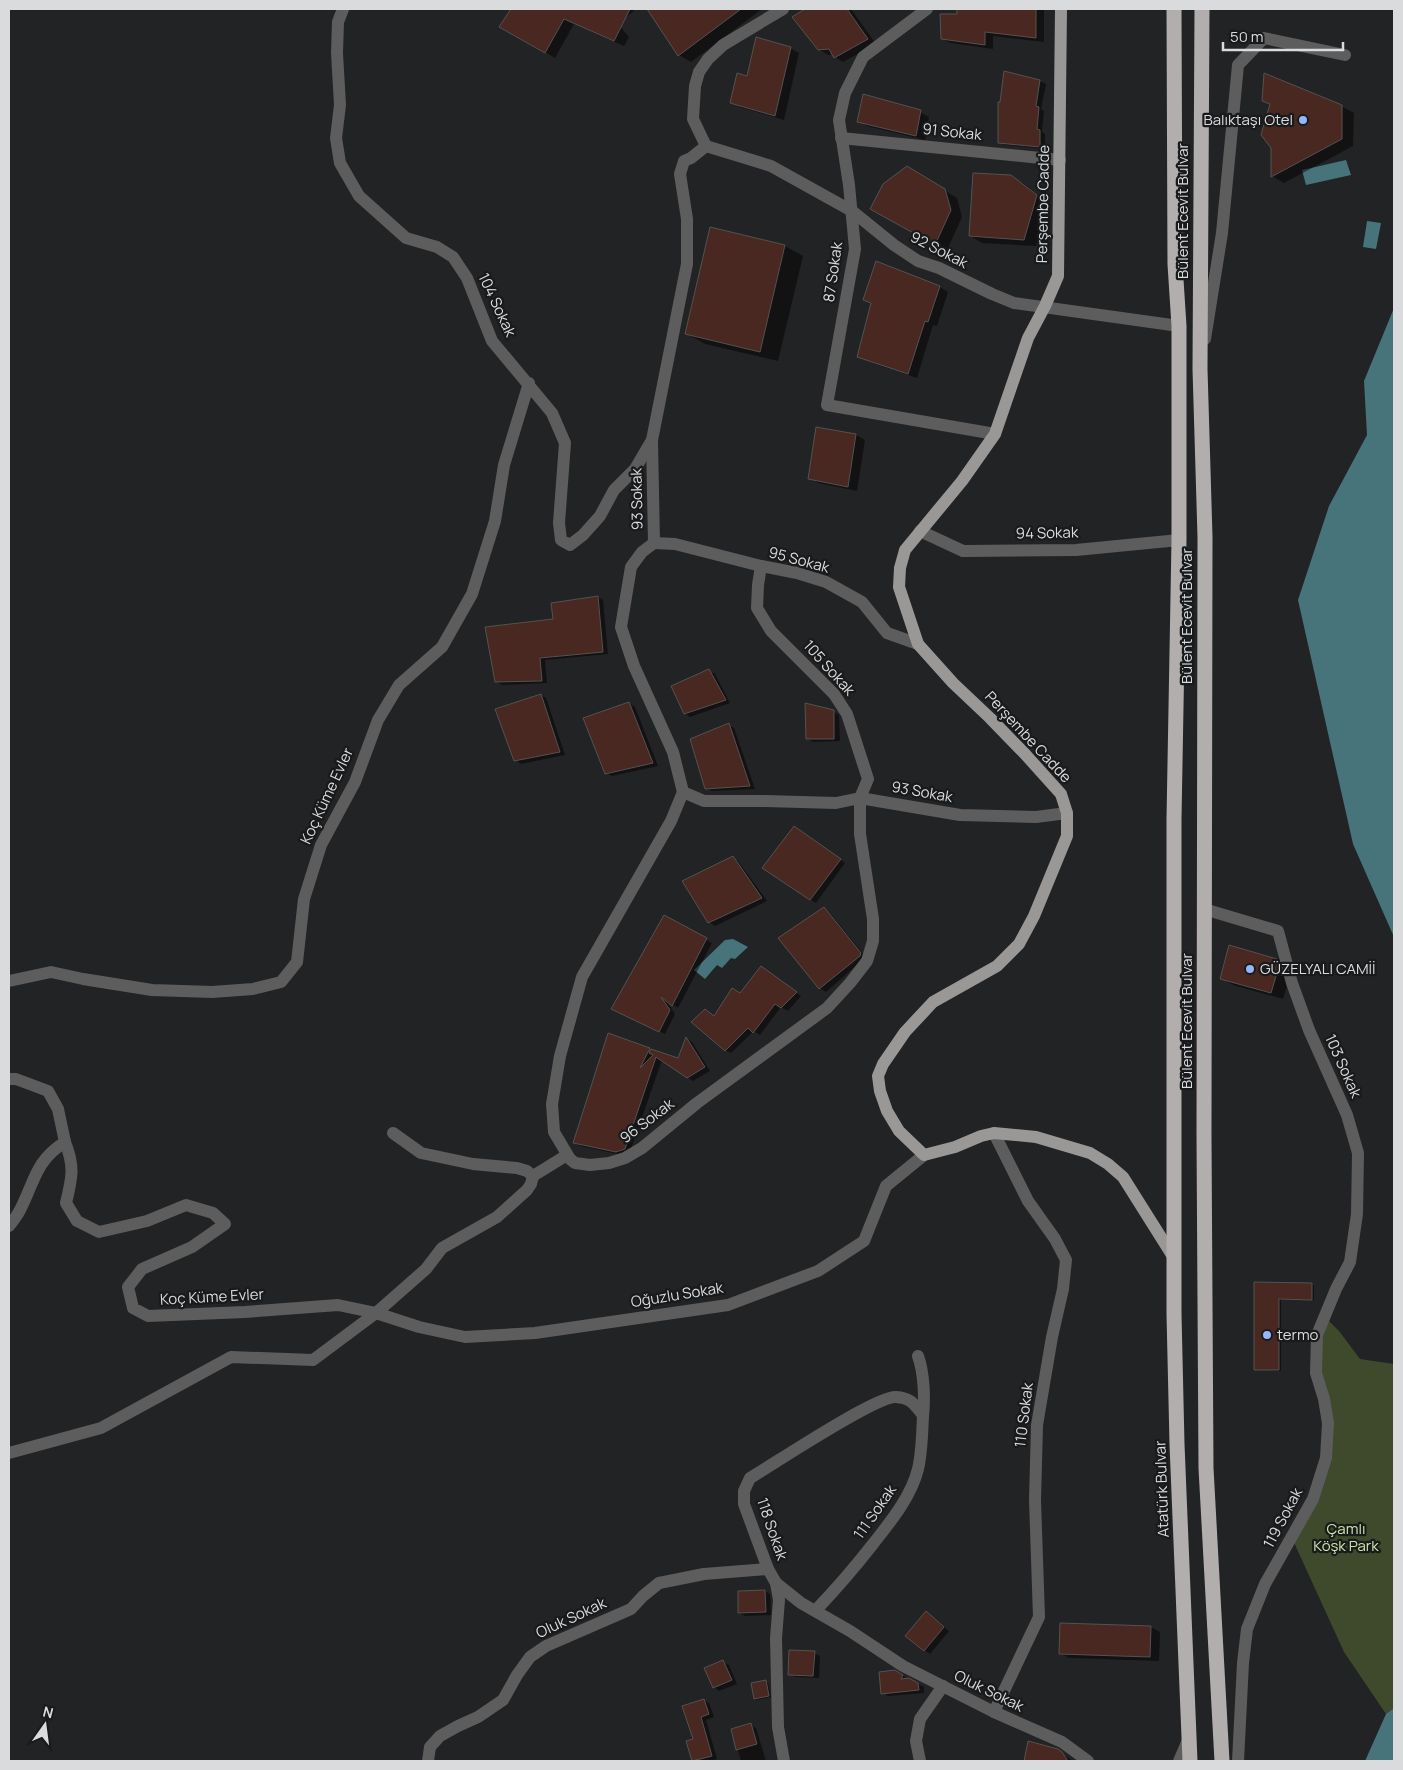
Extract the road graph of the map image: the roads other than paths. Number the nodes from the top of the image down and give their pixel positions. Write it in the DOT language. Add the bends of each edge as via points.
graph roads {
  1 [pos="343,9"];
  2 [pos="783,9"];
  3 [pos="928,9"];
  4 [pos="1062,9"];
  5 [pos="1174,9"];
  6 [pos="1202,9"];
  7 [pos="1345,55"];
  8 [pos="841,138"];
  9 [pos="706,146"];
  10 [pos="1060,160"];
  11 [pos="852,211"];
  12 [pos="1045,306"];
  13 [pos="1178,326"];
  14 [pos="1200,369"];
  15 [pos="529,383"];
  16 [pos="995,434"];
  17 [pos="652,440"];
  18 [pos="920,530"];
  19 [pos="1179,540"];
  20 [pos="654,543"];
  21 [pos="761,566"];
  22 [pos="918,644"];
  23 [pos="683,792"];
  24 [pos="860,798"];
  25 [pos="1067,813"];
  26 [pos="1204,909"];
  27 [pos="9,982"];
  28 [pos="9,1079"];
  29 [pos="393,1133"];
  30 [pos="994,1133"];
  31 [pos="65,1142"];
  32 [pos="567,1155"];
  33 [pos="924,1155"];
  34 [pos="533,1176"];
  35 [pos="1174,1216"];
  36 [pos="9,1226"];
  37 [pos="1174,1258"];
  38 [pos="1336,1289"];
  39 [pos="376,1313"];
  40 [pos="918,1356"];
  41 [pos="924,1415"];
  42 [pos="9,1453"];
  43 [pos="768,1569"];
  44 [pos="776,1582"];
  45 [pos="816,1610"];
  46 [pos="943,1686"];
  47 [pos="994,1712"];
  48 [pos="1189,1738"];
  49 [pos="428,1761"];
  50 [pos="784,1761"];
  51 [pos="920,1761"];
  52 [pos="1088,1761"];
  53 [pos="1179,1761"];
  54 [pos="1190,1761"];
  55 [pos="1222,1761"];
  56 [pos="1238,1761"];
  1 -- 15 [label="street, 104 Sokak" via="338,22 337,53 340,105 336,138 340,162 359,196 406,238 436,247 453,257 467,278 492,340"];
  2 -- 9 [label="street" via="723,45 699,72 693,119"];
  3 -- 8 [label="street, 87 Sokak" via="863,57 845,93 839,120"];
  4 -- 10 [label="main road, Perşembe Cadde"];
  5 -- 13 [label="highway, Bülent Ecevit Bulvar"];
  6 -- 14 [label="highway, Bülent Ecevit Bulvar"];
  7 -- 14 [label="street" via="1264,38 1238,65 1222,234"];
  8 -- 10 [label="street, 91 Sokak"];
  8 -- 11 [label="street, 87 Sokak"];
  9 -- 11 [label="street, 92 Sokak" via="771,166"];
  9 -- 17 [label="street, 93 Sokak" via="684,161 680,174 687,219 687,264"];
  10 -- 12 [label="main road, Perşembe Cadde" via="1058,276"];
  11 -- 12 [label="street, 92 Sokak" via="918,261 1014,303"];
  11 -- 16 [label="street, 87 Sokak" via="855,249 827,405"];
  12 -- 13 [label="street, 92 Sokak"];
  12 -- 16 [label="main road, Perşembe Cadde" via="1028,338"];
  13 -- 19 [label="highway, Bülent Ecevit Bulvar"];
  14 -- 26 [label="highway, Bülent Ecevit Bulvar" via="1204,537"];
  15 -- 17 [label="street, 104 Sokak" via="552,413 564,443 559,523 561,540 570,545 600,516 614,490 635,469"];
  15 -- 27 [label="street, Koç Küme Evler" via="504,465 496,521 472,594 442,647 399,685 378,720 355,782 321,845 304,899 297,962 281,982 253,989 212,992 152,990 51,972"];
  16 -- 18 [label="main road, Perşembe Cadde" via="962,481"];
  17 -- 20 [label="street, 93 Sokak"];
  18 -- 19 [label="street, 94 Sokak" via="963,551 1076,550"];
  18 -- 22 [label="main road, Perşembe Cadde" via="905,550 899,588"];
  19 -- 35 [label="highway, Bülent Ecevit Bulvar" via="1174,819"];
  20 -- 21 [label="street, 95 Sokak" via="674,544"];
  20 -- 23 [label="street, 93 Sokak" via="630,567 621,627 634,666 673,752"];
  21 -- 22 [label="street, 95 Sokak" via="826,582 862,602 887,633"];
  21 -- 24 [label="street, 105 Sokak" via="757,608 771,631 834,694 848,714 868,779"];
  22 -- 25 [label="main road, Perşembe Cadde" via="1061,794"];
  23 -- 24 [label="street, 93 Sokak" via="704,802 836,803"];
  23 -- 32 [label="street" via="671,820 582,978 560,1056 552,1104 554,1132"];
  24 -- 25 [label="street, 93 Sokak" via="960,815 1036,818"];
  24 -- 32 [label="street, 96 Sokak" via="860,834 873,919 873,941 867,961 850,983 827,1008 637,1151 609,1164 575,1162"];
  25 -- 33 [label="main road, Perşembe Cadde" via="1068,836 1019,944 997,966 933,1002 905,1032 883,1064 878,1076 888,1111 899,1131"];
  26 -- 38 [label="street, 103 Sokak" via="1278,931 1309,1030 1347,1115 1358,1153 1358,1214 1350,1262"];
  26 -- 55 [label="highway, Bülent Ecevit Bulvar" via="1206,1468"];
  28 -- 31 [label="street, Koç Küme Evler" via="48,1091 58,1109"];
  29 -- 34 [label="street" via="421,1153 473,1164 517,1168"];
  30 -- 33 [label="main road"];
  30 -- 37 [label="main road" via="1036,1137 1090,1153 1108,1164 1123,1177"];
  30 -- 47 [label="street, 110 Sokak" via="1028,1201 1066,1260 1037,1425 1034,1500 1038,1617"];
  31 -- 36 [label="street" via="38,1167 20,1212"];
  31 -- 39 [label="street, Koç Küme Evler" via="72,1160 66,1203 77,1221 99,1232 147,1221 186,1205 213,1213 225,1224 192,1247 142,1269 128,1287 133,1308 148,1316 338,1305"];
  32 -- 34 [label="street"];
  33 -- 39 [label="street, Oğuzlu Sokak" via="886,1186 864,1241 818,1271 728,1305 535,1333 465,1337 418,1327"];
  34 -- 39 [label="street" via="527,1190 497,1217 442,1248 426,1269"];
  35 -- 37 [label="highway, Atatürk Bulvar"];
  37 -- 48 [label="highway, Atatürk Bulvar" via="1177,1444"];
  38 -- 56 [label="street, 119 Sokak" via="1317,1335 1316,1350 1316,1373 1328,1423 1326,1458 1313,1499 1265,1584 1247,1629"];
  39 -- 42 [label="street" via="313,1360 231,1357 101,1428"];
  40 -- 41 [label="street, 111 Sokak" via="923,1368"];
  41 -- 43 [label="street, 118 Sokak" via="911,1400 894,1396 881,1400 750,1478 744,1491 744,1504"];
  41 -- 45 [label="street, 111 Sokak" via="918,1469 909,1493 860,1560"];
  43 -- 44 [label="street, 118 Sokak"];
  43 -- 49 [label="street, Oluk Sokak" via="704,1574 659,1583 631,1609 546,1646 530,1657 503,1700 440,1736 430,1747"];
  44 -- 45 [label="street, Oluk Sokak" via="801,1603"];
  44 -- 50 [label="street, 118 Sokak" via="779,1600 776,1638 778,1727"];
  45 -- 46 [label="street, Oluk Sokak" via="903,1666"];
  46 -- 47 [label="street, Oluk Sokak"];
  46 -- 51 [label="street" via="920,1719 916,1741"];
  47 -- 52 [label="street, Oluk Sokak" via="1062,1742"];
  48 -- 53 [label="street"];
  48 -- 54 [label="highway, Atatürk Bulvar"];
}
